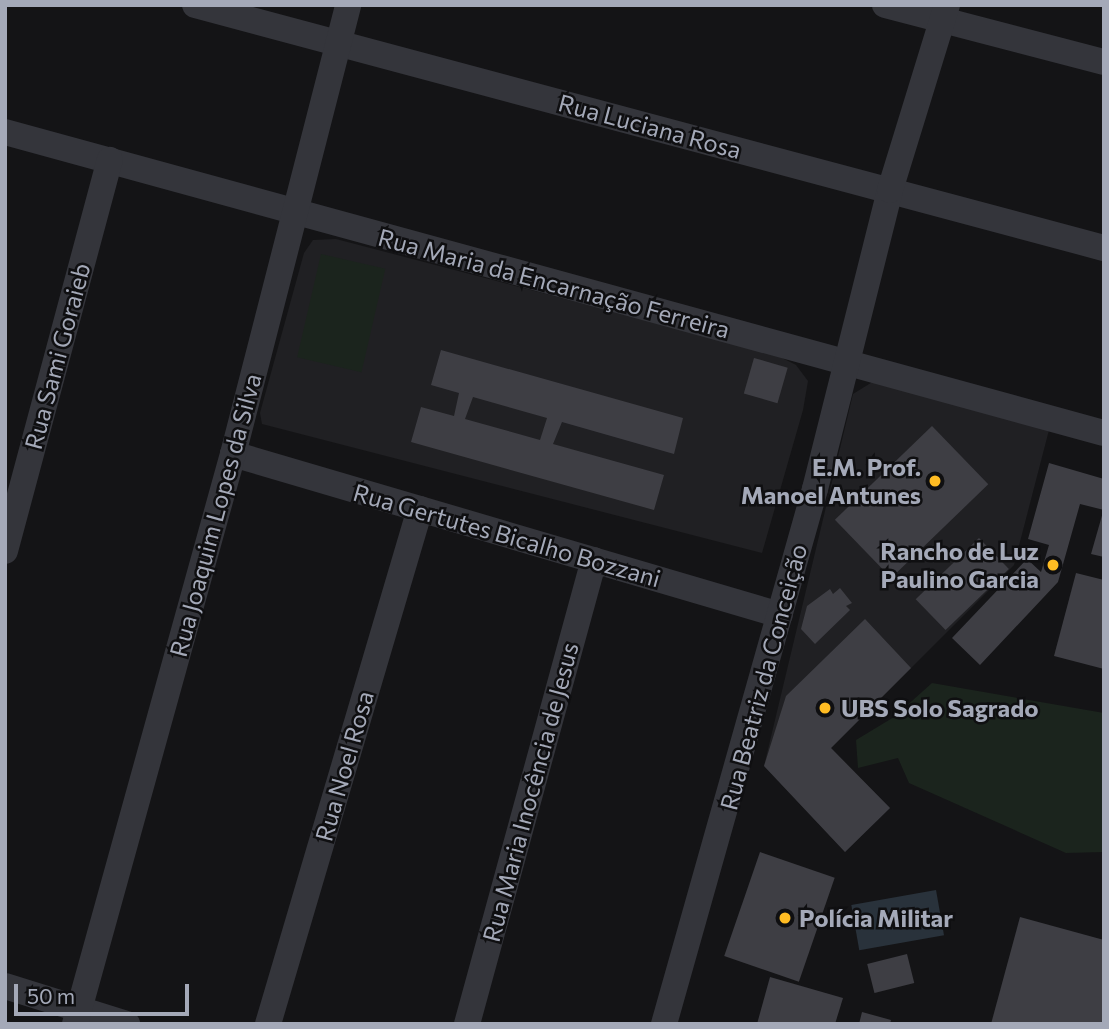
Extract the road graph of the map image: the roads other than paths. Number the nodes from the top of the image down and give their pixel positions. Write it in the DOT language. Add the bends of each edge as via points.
graph roads {
  1 [pos="195,5"];
  2 [pos="348,5"];
  3 [pos="885,5"];
  4 [pos="945,13"];
  5 [pos="338,44"];
  6 [pos="1104,62"];
  7 [pos="5,132"];
  8 [pos="110,160"];
  9 [pos="890,190"];
  10 [pos="293,213"];
  11 [pos="1104,248"];
  12 [pos="849,363"];
  13 [pos="1104,433"];
  14 [pos="233,454"];
  15 [pos="419,509"];
  16 [pos="5,551"];
  17 [pos="594,561"];
  18 [pos="780,615"];
  19 [pos="5,986"];
  20 [pos="77,1017"];
  21 [pos="127,1024"];
  22 [pos="268,1024"];
  23 [pos="467,1024"];
  24 [pos="664,1024"];
  1 -- 5 [label="street, Rua Luciana Rosa"];
  2 -- 5 [label="street, Rua Joaquim Lopes da Silva"];
  3 -- 4 [label="street"];
  4 -- 6 [label="street"];
  4 -- 9 [label="street, Rua Beatriz da Conceição"];
  5 -- 9 [label="street, Rua Luciana Rosa"];
  5 -- 10 [label="street, Rua Joaquim Lopes da Silva"];
  7 -- 8 [label="street, Rua Maria da Encarnação Ferreira"];
  8 -- 10 [label="street, Rua Maria da Encarnação Ferreira"];
  8 -- 16 [label="street, Rua Sami Goraieb"];
  9 -- 11 [label="street, Rua Luciana Rosa"];
  9 -- 12 [label="street, Rua Beatriz da Conceição"];
  10 -- 12 [label="street, Rua Maria da Encarnação Ferreira"];
  10 -- 14 [label="street, Rua Joaquim Lopes da Silva"];
  12 -- 13 [label="street, Rua Maria da Encarnação Ferreira"];
  12 -- 18 [label="street, Rua Beatriz da Conceição"];
  14 -- 15 [label="street, Rua Gertutes Bicalho Bozzani"];
  14 -- 20 [label="street, Rua Joaquim Lopes da Silva"];
  15 -- 17 [label="street, Rua Gertutes Bicalho Bozzani"];
  15 -- 22 [label="street, Rua Noel Rosa"];
  17 -- 18 [label="street, Rua Gertutes Bicalho Bozzani"];
  17 -- 23 [label="street, Rua Maria Inocência de Jesus"];
  18 -- 24 [label="street, Rua Beatriz da Conceição"];
  19 -- 20 [label="street"];
  20 -- 21 [label="street"];
}
